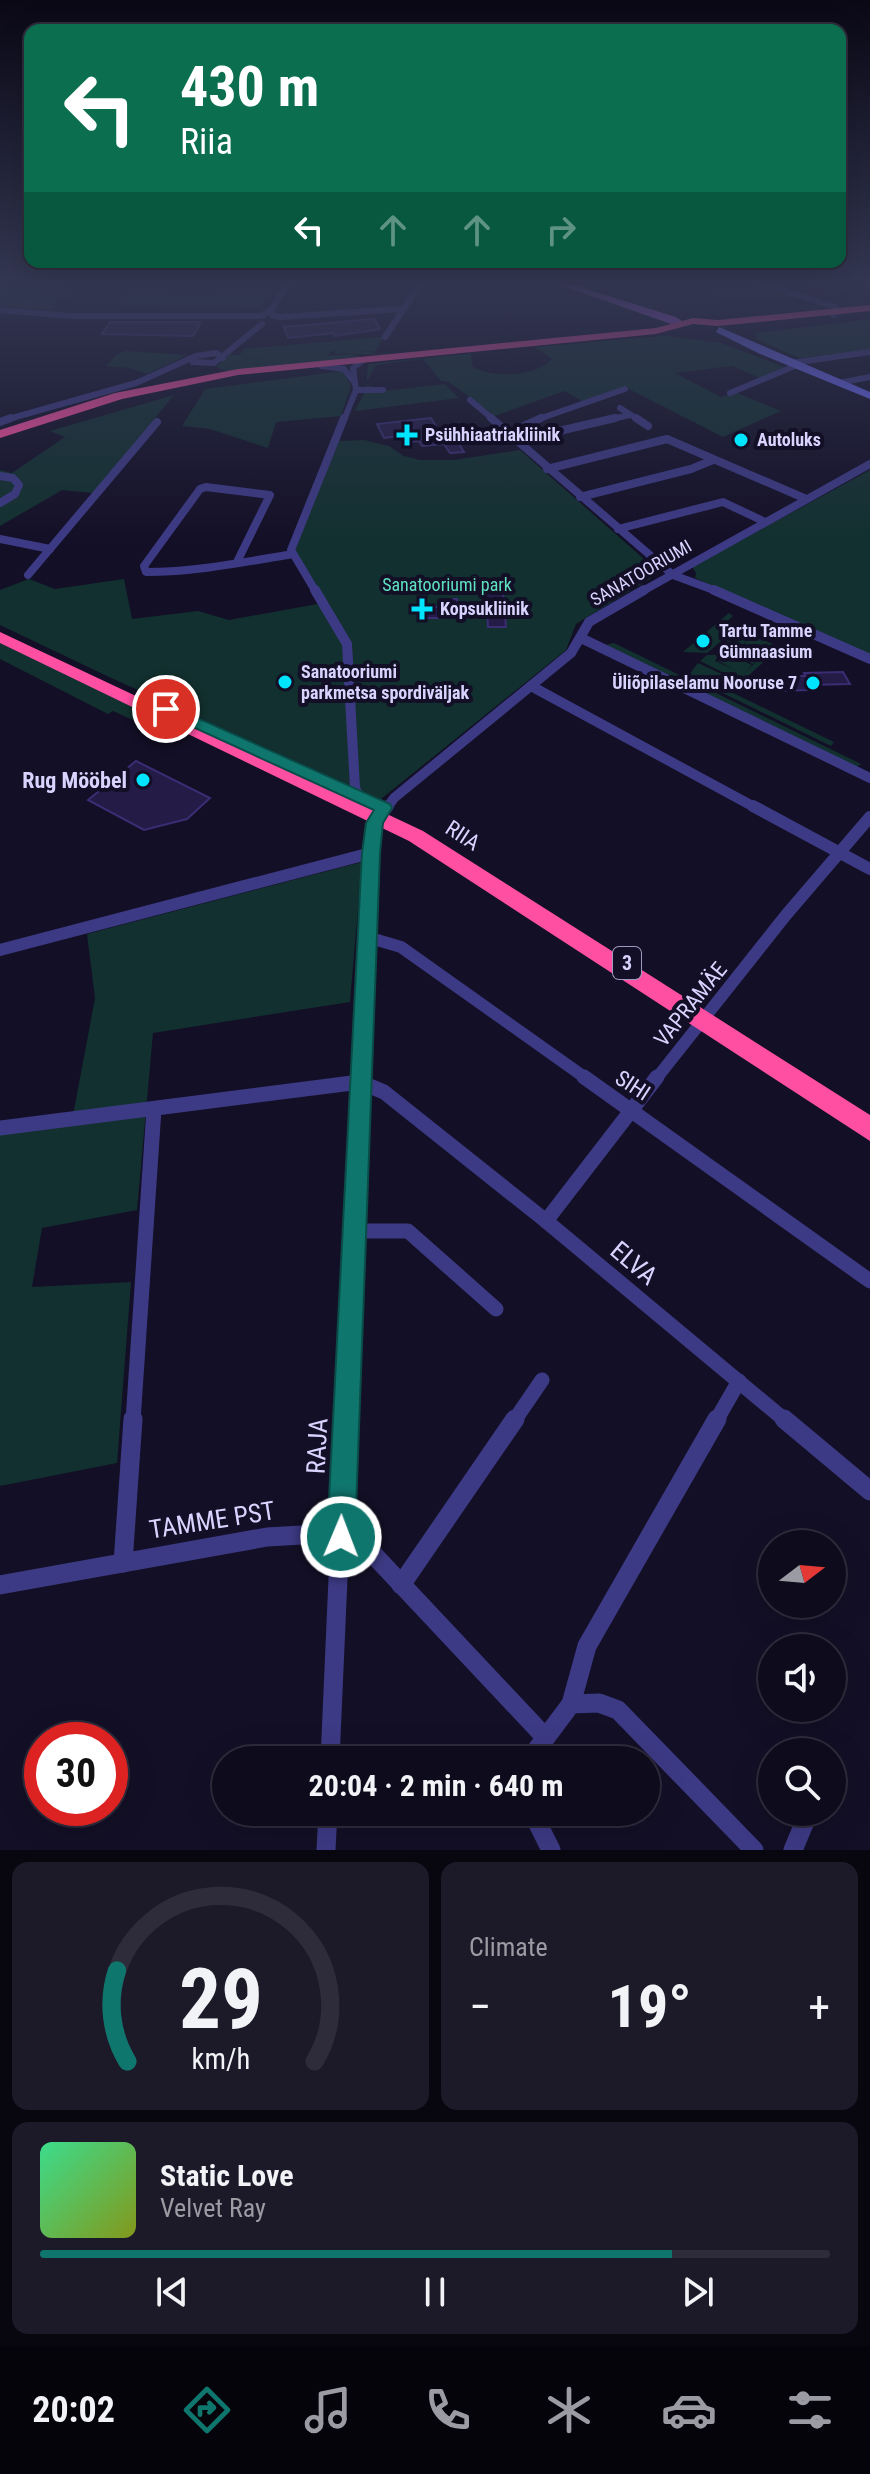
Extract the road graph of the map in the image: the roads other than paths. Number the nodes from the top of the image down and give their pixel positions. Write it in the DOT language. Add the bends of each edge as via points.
graph roads {
  1 [pos="166,369"];
  2 [pos="199,369"];
  3 [pos="213,369"];
  4 [pos="265,369"];
  5 [pos="296,369"];
  6 [pos="344,369"];
  7 [pos="353,369"];
  8 [pos="782,369"];
  9 [pos="807,369"];
  10 [pos="238,372"];
  11 [pos="870,377"];
  12 [pos="839,383"];
  13 [pos="355,386"];
  14 [pos="625,389"];
  15 [pos="383,390"];
  16 [pos="730,393"];
  17 [pos="119,396"];
  18 [pos="870,396"];
  19 [pos="470,400"];
  20 [pos="102,404"];
  21 [pos="620,408"];
  22 [pos="630,415"];
  23 [pos="0,422"];
  24 [pos="157,422"];
  25 [pos="33,423"];
  26 [pos="14,424"];
  27 [pos="648,426"];
  28 [pos="0,434"];
  29 [pos="507,434"];
  30 [pos="516,441"];
  31 [pos="713,460"];
  32 [pos="870,464"];
  33 [pos="547,469"];
  34 [pos="0,476"];
  35 [pos="580,497"];
  36 [pos="804,498"];
  37 [pos="0,503"];
  38 [pos="763,521"];
  39 [pos="618,529"];
  40 [pos="0,539"];
  41 [pos="50,549"];
  42 [pos="293,554"];
  43 [pos="237,562"];
  44 [pos="28,575"];
  45 [pos="673,575"];
  46 [pos="0,630"];
  47 [pos="0,637"];
  48 [pos="581,638"];
  49 [pos="870,659"];
  50 [pos="531,686"];
  51 [pos="870,778"];
  52 [pos="359,796"];
  53 [pos="381,812"];
  54 [pos="870,817"];
  55 [pos="837,852"];
  56 [pos="371,853"];
  57 [pos="870,869"];
  58 [pos="367,937"];
  59 [pos="0,950"];
  60 [pos="705,1017"];
  61 [pos="360,1082"];
  62 [pos="154,1109"];
  63 [pos="631,1111"];
  64 [pos="870,1120"];
  65 [pos="0,1128"];
  66 [pos="870,1129"];
  67 [pos="546,1221"];
  68 [pos="356,1231"];
  69 [pos="870,1281"];
  70 [pos="496,1309"];
  71 [pos="542,1380"];
  72 [pos="739,1381"];
  73 [pos="870,1491"];
  74 [pos="341,1537"];
  75 [pos="123,1563"];
  76 [pos="0,1585"];
  77 [pos="401,1585"];
  78 [pos="571,1704"];
  79 [pos="544,1736"];
  80 [pos="331,1746"];
  81 [pos="538,1746"];
  82 [pos="327,1826"];
  83 [pos="539,1826"];
  84 [pos="803,1826"];
  85 [pos="326,1850"];
  86 [pos="551,1850"];
  87 [pos="754,1850"];
  88 [pos="793,1850"];
  1 -- 23 [label="street"];
  2 -- 26 [label="highway"];
  3 -- 10 [label="highway"];
  4 -- 10 [label="highway"];
  5 -- 20 [label="highway" via="201,382"];
  6 -- 13 [label="street"];
  7 -- 13 [label="street"];
  8 -- 16 [label="street"];
  9 -- 12 [label="street"];
  10 -- 17 [label="highway"];
  11 -- 12 [label="street"];
  12 -- 18 [label="street"];
  13 -- 15 [label="street"];
  13 -- 42 [label="street" via="293,540"];
  14 -- 29 [label="street"];
  17 -- 25 [label="highway"];
  17 -- 26 [label="highway"];
  19 -- 29 [label="street"];
  20 -- 25 [label="highway"];
  20 -- 28 [label="highway"];
  21 -- 22 [label="street"];
  22 -- 27 [label="street"];
  22 -- 30 [label="street"];
  24 -- 41 [label="street"];
  25 -- 28 [label="highway"];
  26 -- 28 [label="highway"];
  29 -- 30 [label="street"];
  30 -- 33 [label="street"];
  31 -- 33 [label="street" via="667,439"];
  31 -- 35 [label="street"];
  31 -- 36 [label="street"];
  32 -- 36 [label="street, SANATOORIUMI"];
  33 -- 35 [label="street"];
  34 -- 37 [label="street" via="19,485"];
  35 -- 39 [label="street"];
  36 -- 38 [label="street, SANATOORIUMI"];
  38 -- 39 [label="street" via="723,502"];
  38 -- 45 [label="street, SANATOORIUMI"];
  39 -- 45 [label="street"];
  40 -- 41 [label="street"];
  41 -- 44 [label="street"];
  42 -- 43 [label="street"];
  42 -- 52 [label="street" via="347,644"];
  43 -- 43 [label="street" via="156,573 146,572 144,566 206,487 270,495"];
  45 -- 48 [label="street, SANATOORIUMI" via="589,622"];
  45 -- 49 [label="street"];
  46 -- 52 [label="highway, RIIA / 3"];
  47 -- 53 [label="highway, RIIA / 3" via="174,722"];
  48 -- 50 [label="street, SANATOORIUMI"];
  48 -- 51 [label="street"];
  50 -- 53 [label="street, SANATOORIUMI"];
  50 -- 55 [label="street"];
  52 -- 53 [label="highway, RIIA / 3"];
  53 -- 56 [label="street, RAJA"];
  53 -- 60 [label="highway, RIIA / 3"];
  54 -- 55 [label="street, VAPRAMÄE"];
  55 -- 57 [label="street"];
  55 -- 60 [label="street, VAPRAMÄE"];
  56 -- 58 [label="street, RAJA"];
  56 -- 59 [label="street"];
  58 -- 61 [label="street, RAJA"];
  58 -- 63 [label="street, SIHI" via="401,947"];
  60 -- 63 [label="street, VAPRAMÄE"];
  60 -- 64 [label="highway, RIIA / 3"];
  60 -- 66 [label="highway, RIIA / 3"];
  61 -- 62 [label="street"];
  61 -- 67 [label="street, ELVA" via="384,1092"];
  61 -- 68 [label="street, RAJA"];
  62 -- 65 [label="street"];
  62 -- 75 [label="street"];
  63 -- 67 [label="street, VAPRAMÄE"];
  63 -- 69 [label="street, SIHI"];
  67 -- 72 [label="street, ELVA"];
  68 -- 70 [label="street" via="408,1231"];
  68 -- 74 [label="street, RAJA"];
  71 -- 77 [label="street"];
  72 -- 73 [label="street, ELVA"];
  72 -- 78 [label="street" via="587,1646"];
  74 -- 75 [label="street, TAMME PST" via="267,1537"];
  74 -- 77 [label="street, TAMME PST" via="365,1547"];
  74 -- 80 [label="street, RAJA"];
  75 -- 76 [label="street, TAMME PST"];
  77 -- 79 [label="street, TAMME PST"];
  78 -- 79 [label="street"];
  78 -- 87 [label="street" via="599,1703 618,1710"];
  79 -- 81 [label="street"];
  82 -- 85 [label="street"];
  83 -- 86 [label="street"];
  84 -- 88 [label="street"];
}
